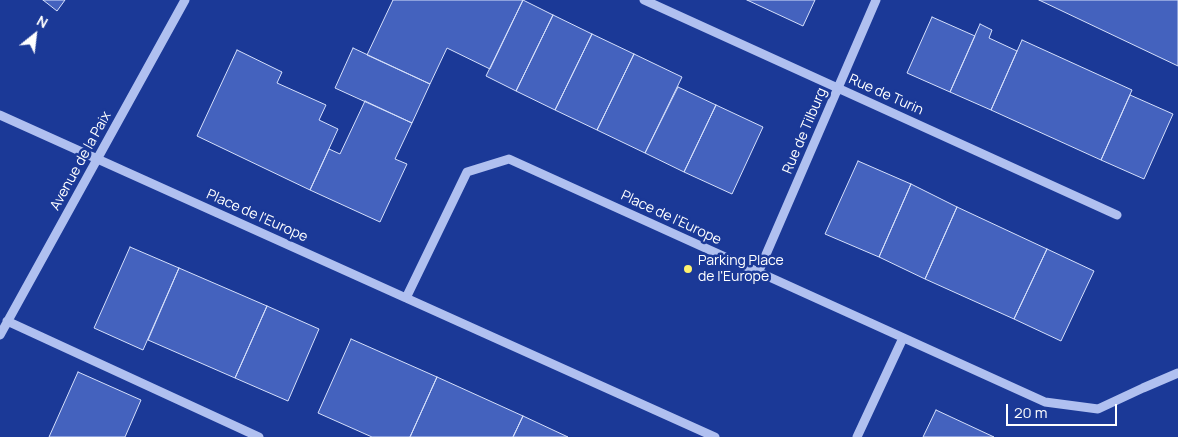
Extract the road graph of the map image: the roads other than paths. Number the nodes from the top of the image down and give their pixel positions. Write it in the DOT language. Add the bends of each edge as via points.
graph roads {
  1 [pos="185,0"];
  2 [pos="644,0"];
  3 [pos="876,0"];
  4 [pos="838,88"];
  5 [pos="0,115"];
  6 [pos="97,159"];
  7 [pos="1117,215"];
  8 [pos="758,273"];
  9 [pos="406,298"];
  10 [pos="7,321"];
  11 [pos="0,334"];
  12 [pos="903,338"];
  13 [pos="1178,373"];
  14 [pos="259,437"];
  15 [pos="715,437"];
  16 [pos="857,437"];
  1 -- 6 [label="street, Avenue de la Paix"];
  2 -- 4 [label="street, Rue de Turin"];
  3 -- 4 [label="street, Rue de Tilburg"];
  4 -- 7 [label="street, Rue de Turin"];
  4 -- 8 [label="street, Rue de Tilburg"];
  5 -- 6 [label="street, Place de l'Europe"];
  6 -- 9 [label="street, Place de l'Europe"];
  6 -- 10 [label="street, Avenue de la Paix"];
  8 -- 9 [label="street, Place de l'Europe" via="509,159 467,172"];
  8 -- 12 [label="street, Place de l'Europe"];
  9 -- 15 [label="street, Place de l'Europe"];
  10 -- 11 [label="street, Avenue de la Paix"];
  10 -- 14 [label="street"];
  12 -- 13 [label="street, Place de l'Europe" via="1044,402 1098,410"];
  12 -- 16 [label="street"];
}
